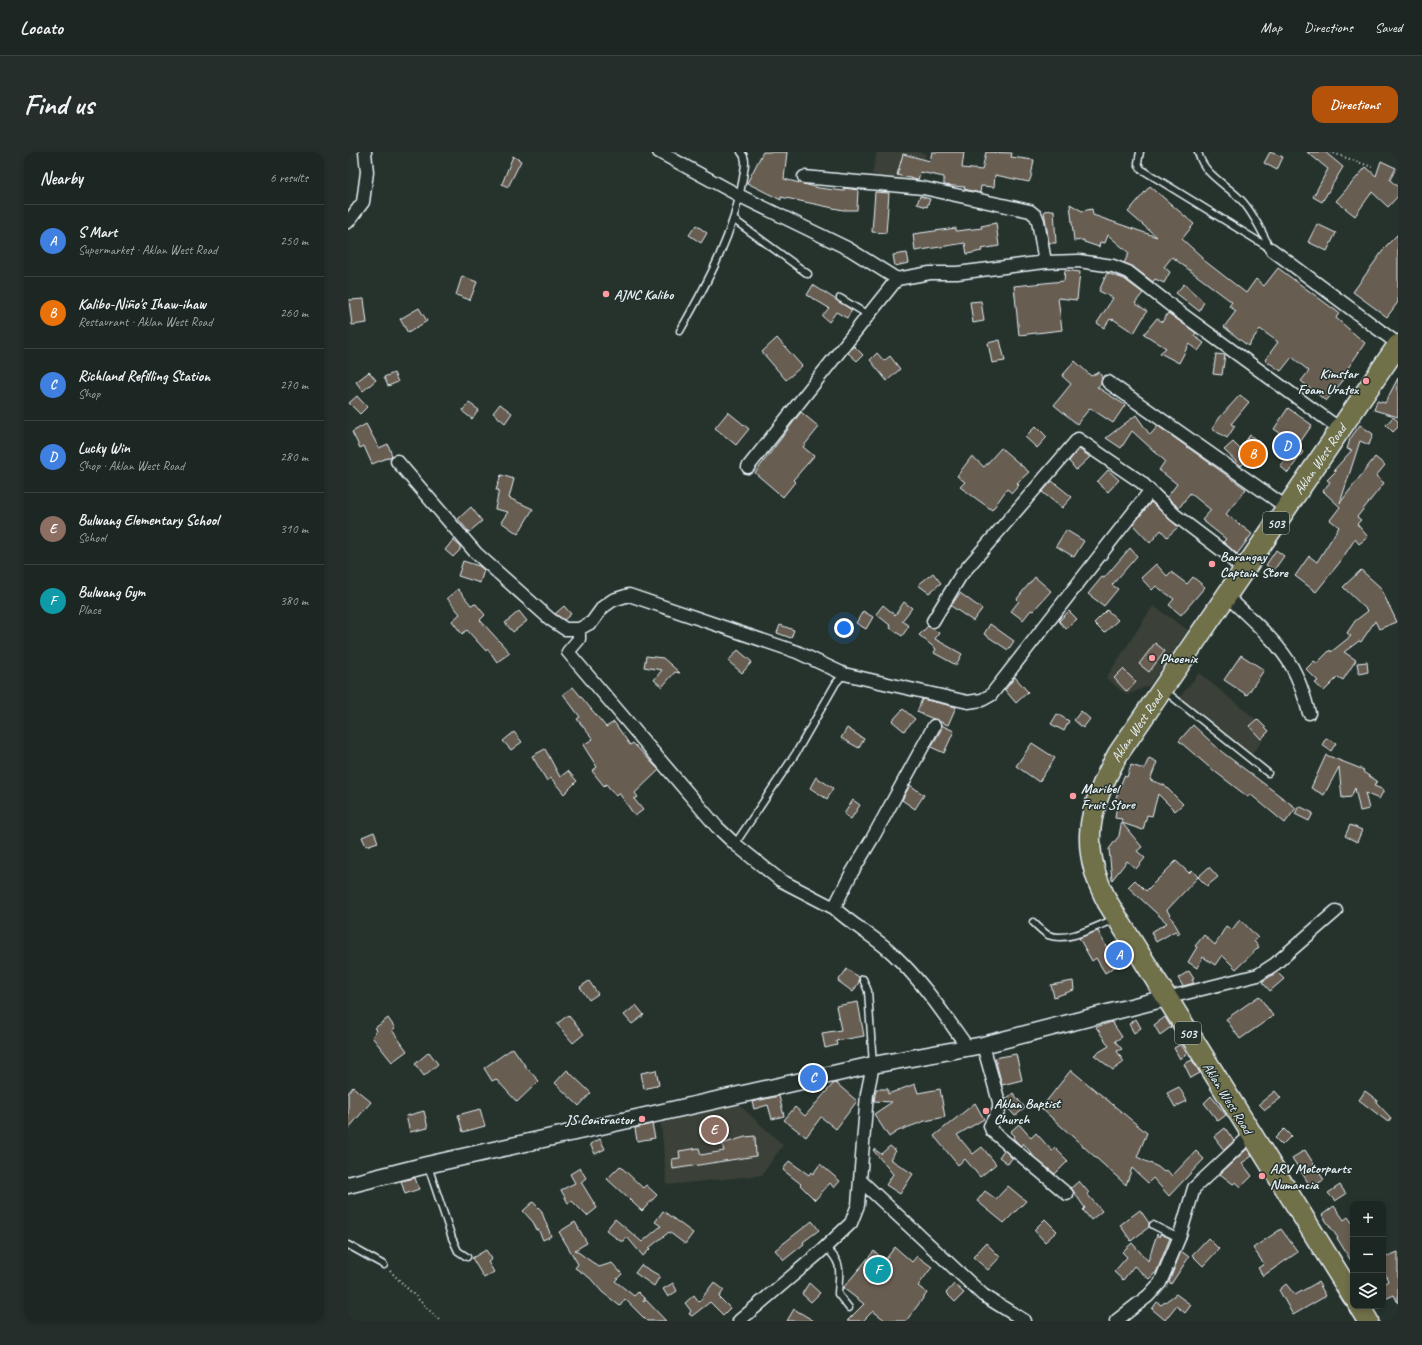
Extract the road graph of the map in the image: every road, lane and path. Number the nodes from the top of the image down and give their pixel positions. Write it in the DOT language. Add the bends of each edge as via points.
graph roads {
  1 [pos="365,152"];
  2 [pos="659,152"];
  3 [pos="741,152"];
  4 [pos="1140,152"];
  5 [pos="1198,152"];
  6 [pos="1330,152"];
  7 [pos="1372,167"];
  8 [pos="804,177"];
  9 [pos="740,196"];
  10 [pos="733,219"];
  11 [pos="348,222"];
  12 [pos="1271,249"];
  13 [pos="1044,262"];
  14 [pos="808,274"];
  15 [pos="897,279"];
  16 [pos="840,298"];
  17 [pos="870,316"];
  18 [pos="680,330"];
  19 [pos="1398,344"];
  20 [pos="1108,382"];
  21 [pos="1340,429"];
  22 [pos="397,461"];
  23 [pos="748,467"];
  24 [pos="1150,491"];
  25 [pos="1286,507"];
  26 [pos="1243,570"];
  27 [pos="1226,595"];
  28 [pos="933,621"];
  29 [pos="579,629"];
  30 [pos="844,674"];
  31 [pos="1158,695"];
  32 [pos="1309,713"];
  33 [pos="934,726"];
  34 [pos="1268,773"];
  35 [pos="735,844"];
  36 [pos="834,908"];
  37 [pos="1336,911"];
  38 [pos="1116,918"];
  39 [pos="1033,922"];
  40 [pos="863,978"];
  41 [pos="1166,998"];
  42 [pos="975,1047"];
  43 [pos="873,1065"];
  44 [pos="1251,1135"];
  45 [pos="427,1165"];
  46 [pos="860,1180"];
  47 [pos="348,1185"];
  48 [pos="1067,1194"];
  49 [pos="1153,1225"];
  50 [pos="1179,1238"];
  51 [pos="348,1245"];
  52 [pos="825,1247"];
  53 [pos="467,1257"];
  54 [pos="384,1265"];
  55 [pos="1350,1291"];
  56 [pos="849,1308"];
  57 [pos="1361,1309"];
  58 [pos="1122,1319"];
  59 [pos="440,1321"];
  60 [pos="739,1321"];
  61 [pos="1025,1321"];
  62 [pos="1368,1321"];
  1 -- 11 [label="street" via="367,172 363,202"];
  2 -- 9 [label="street"];
  3 -- 9 [label="lane" via="745,162"];
  4 -- 12 [label="lane" via="1138,163 1141,169"];
  5 -- 12 [label="lane" via="1206,171 1229,188 1255,217"];
  6 -- 7 [label="path"];
  8 -- 13 [label="street" via="917,186 1033,213 1038,221"];
  9 -- 10 [label="lane"];
  9 -- 15 [label="street" via="849,249"];
  10 -- 14 [label="lane"];
  10 -- 18 [label="lane" via="722,254"];
  12 -- 19 [label="street"];
  13 -- 15 [label="street" via="957,273 930,273"];
  13 -- 21 [label="street" via="1079,261 1113,266 1128,272"];
  15 -- 17 [label="street"];
  16 -- 17 [label="lane"];
  17 -- 23 [label="street"];
  19 -- 21 [label="main road, Aklan West Road / 503"];
  20 -- 25 [label="street"];
  21 -- 25 [label="main road, Aklan West Road / 503"];
  22 -- 29 [label="street" via="476,553 550,619 565,628"];
  24 -- 26 [label="street"];
  24 -- 28 [label="street" via="1107,457 1078,439 961,575"];
  24 -- 30 [label="street" via="1008,674 991,694 982,700 968,702"];
  25 -- 26 [label="main road, Aklan West Road / 503"];
  26 -- 27 [label="main road, Aklan West Road / 503"];
  27 -- 31 [label="main road, Aklan West Road / 503"];
  27 -- 32 [label="street" via="1279,648 1292,667"];
  29 -- 30 [label="street" via="592,622 612,600 629,595 797,652"];
  29 -- 35 [label="street" via="579,639 568,652 717,827"];
  30 -- 35 [label="lane" via="836,682 796,753"];
  31 -- 34 [label="lane"];
  31 -- 38 [label="main road, Aklan West Road / 503" via="1105,778 1090,826 1092,867 1098,885"];
  33 -- 36 [label="street"];
  35 -- 36 [label="street" via="780,880"];
  36 -- 42 [label="street" via="891,952 922,982"];
  37 -- 41 [label="street" via="1275,964 1258,975"];
  38 -- 39 [label="lane" via="1062,937 1047,935"];
  38 -- 41 [label="main road, Aklan West Road / 503"];
  40 -- 43 [label="lane" via="868,991"];
  41 -- 42 [label="street"];
  41 -- 44 [label="main road, Aklan West Road / 503"];
  42 -- 43 [label="street"];
  42 -- 48 [label="street" via="999,1110 990,1126 992,1131"];
  43 -- 45 [label="street"];
  43 -- 46 [label="street" via="867,1094"];
  44 -- 50 [label="street" via="1194,1188"];
  44 -- 55 [label="main road, Aklan West Road / 503"];
  45 -- 47 [label="street"];
  45 -- 53 [label="lane" via="452,1238 458,1251"];
  46 -- 52 [label="street" via="858,1205 850,1223"];
  46 -- 61 [label="street" via="983,1295"];
  49 -- 50 [label="lane"];
  50 -- 58 [label="street" via="1160,1283"];
  51 -- 54 [label="lane"];
  52 -- 56 [label="lane" via="840,1264 838,1294"];
  52 -- 60 [label="street"];
  54 -- 59 [label="path"];
  57 -- 62 [label="main road"];
}
